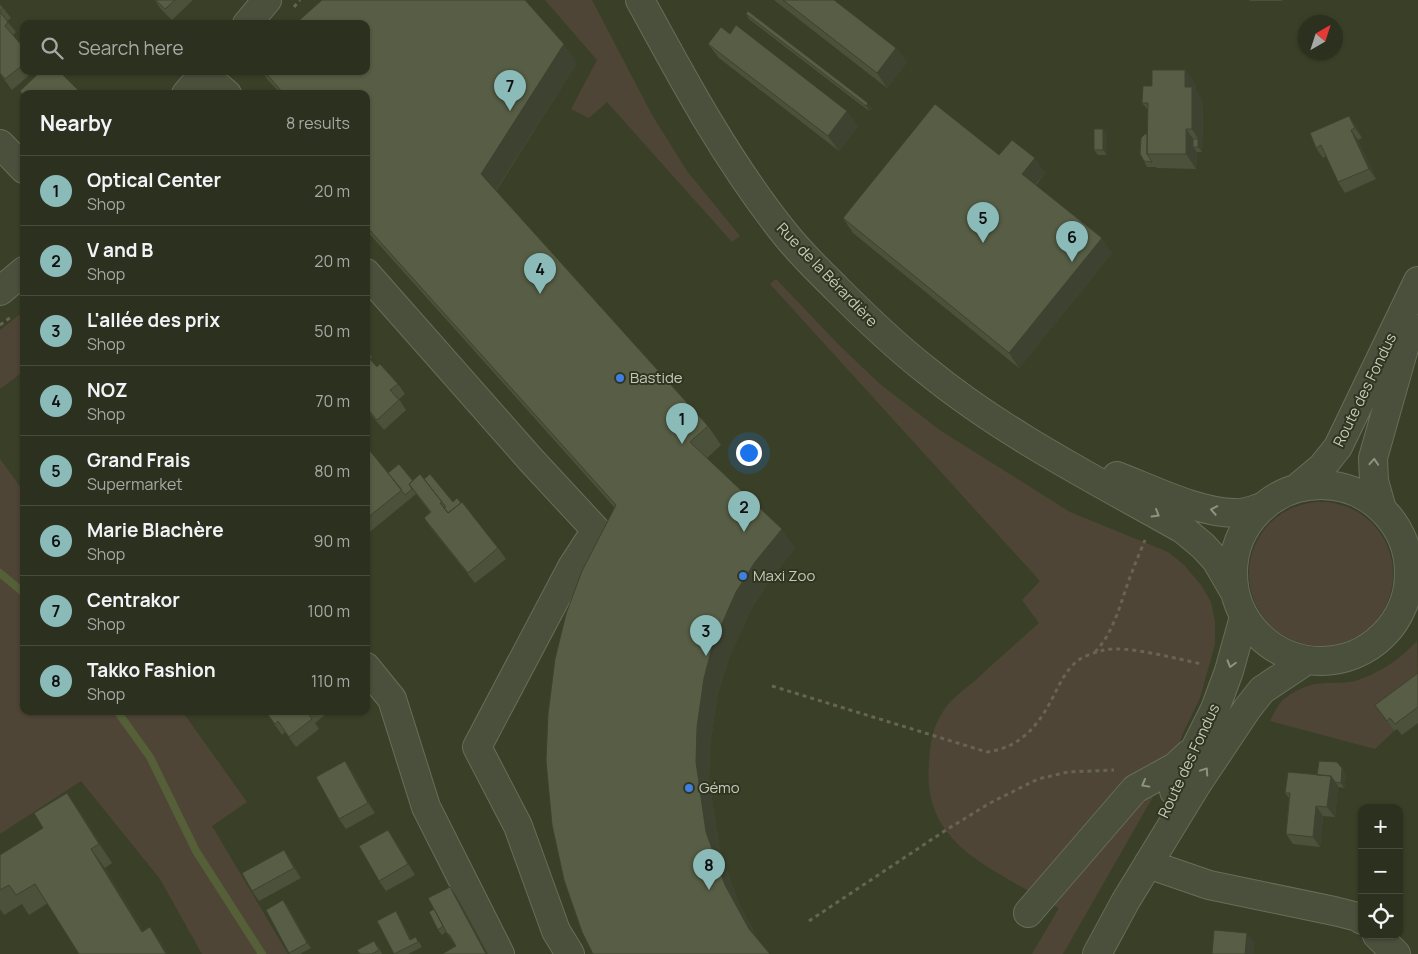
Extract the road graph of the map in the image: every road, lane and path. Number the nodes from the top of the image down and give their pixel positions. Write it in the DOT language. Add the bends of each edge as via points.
graph roads {
  1 [pos="267,0"];
  2 [pos="640,0"];
  3 [pos="250,20"];
  4 [pos="198,80"];
  5 [pos="219,90"];
  6 [pos="0,144"];
  7 [pos="20,165"];
  8 [pos="20,274"];
  9 [pos="370,278"];
  10 [pos="1418,281"];
  11 [pos="0,292"];
  12 [pos="1418,300"];
  13 [pos="1038,447"];
  14 [pos="1297,488"];
  15 [pos="1262,507"];
  16 [pos="1382,509"];
  17 [pos="1409,535"];
  18 [pos="1154,542"];
  19 [pos="1234,591"];
  20 [pos="1412,597"];
  21 [pos="1244,617"];
  22 [pos="1094,653"];
  23 [pos="1307,660"];
  24 [pos="1210,666"];
  25 [pos="370,672"];
  26 [pos="772,686"];
  27 [pos="1198,746"];
  28 [pos="1118,770"];
  29 [pos="1148,864"];
  30 [pos="1125,902"];
  31 [pos="1028,913"];
  32 [pos="1358,917"];
  33 [pos="809,921"];
  34 [pos="1381,939"];
  35 [pos="500,954"];
  36 [pos="570,954"];
  37 [pos="1097,954"];
  38 [pos="1396,954"];
  1 -- 3 [label="street"];
  2 -- 13 [label="street, Rue de la Bérardière" via="730,156 796,247 863,315 926,371"];
  4 -- 5 [label="street"];
  6 -- 7 [label="street"];
  8 -- 11 [label="street"];
  9 -- 36 [label="street" via="596,530 572,567 477,747 518,826 556,931"];
  10 -- 14 [label="street, Route des Fondus" via="1338,447 1322,467"];
  16 -- 12 [label="street, Route des Fondus, one-way" via="1374,481 1374,458"];
  15 -- 13 [label="street, Rue de la Bérardière, one-way" via="1236,514 1194,506"];
  13 -- 19 [label="street, Rue de la Bérardière, one-way" via="1184,530 1216,560"];
  14 -- 15 [label="street"];
  14 -- 16 [label="street" via="1340,487 1363,495"];
  15 -- 19 [label="street" via="1245,526 1236,546 1232,565"];
  16 -- 17 [label="street"];
  17 -- 20 [label="street" via="1406,550"];
  18 -- 22 [label="path" via="1146,538 1119,610"];
  19 -- 21 [label="street"];
  20 -- 23 [label="street" via="1383,635 1368,647 1336,660"];
  21 -- 23 [label="street" via="1255,632 1276,649"];
  21 -- 27 [label="street, Route des Fondus, one-way" via="1229,671"];
  22 -- 24 [label="path" via="1121,649"];
  22 -- 26 [label="path" via="1079,659 1066,673 1032,731 1007,747 987,752"];
  29 -- 23 [label="street, Route des Fondus, one-way" via="1247,709 1262,690"];
  25 -- 35 [label="street" via="392,699 426,807"];
  27 -- 30 [label="street, Route des Fondus"];
  27 -- 31 [label="street, one-way" via="1175,767 1136,790"];
  28 -- 33 [label="path" via="1068,772 1038,779 946,830"];
  29 -- 30 [label="street, Route des Fondus"];
  29 -- 32 [label="street" via="1209,885"];
  30 -- 37 [label="street, Route des Fondus"];
  34 -- 38 [label="street"];
}
